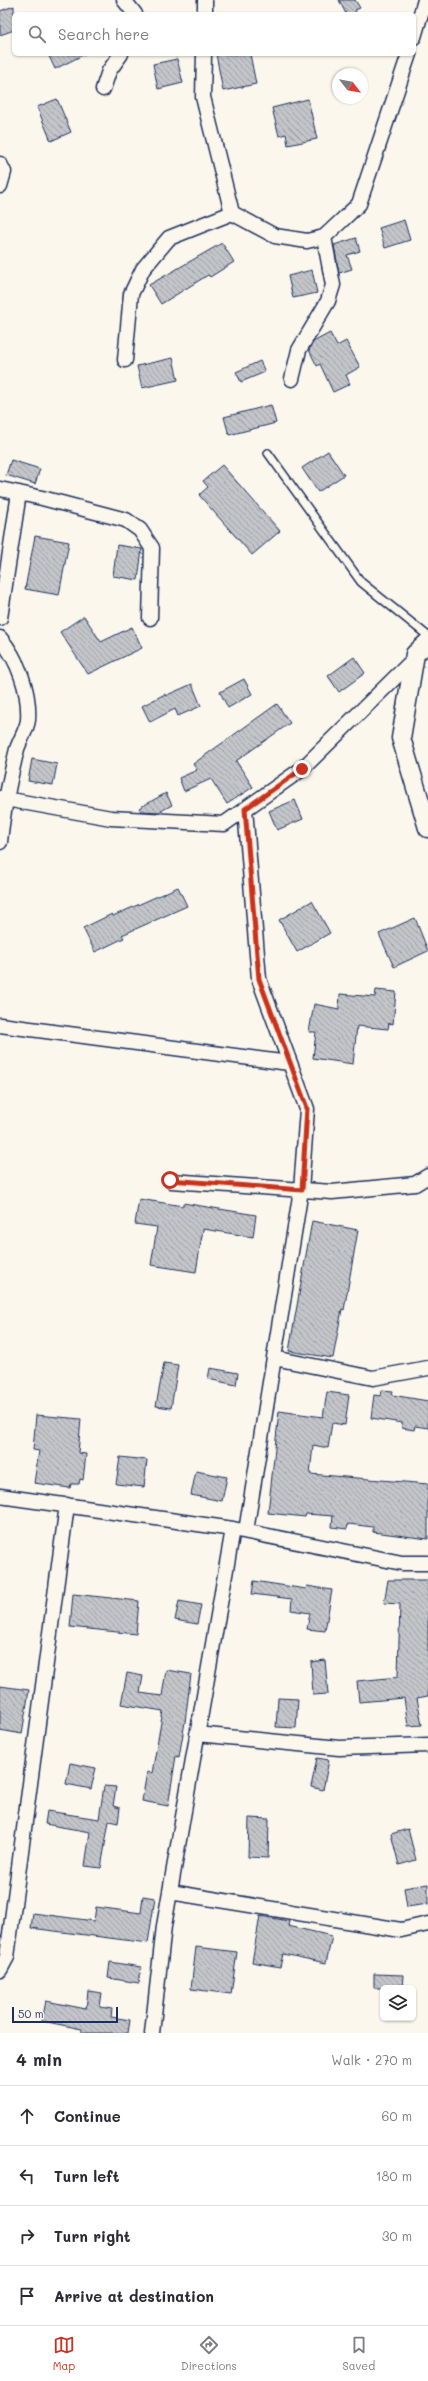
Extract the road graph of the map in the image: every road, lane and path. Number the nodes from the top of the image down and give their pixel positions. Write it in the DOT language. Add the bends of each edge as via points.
graph roads {
  1 [pos="124,0"];
  2 [pos="205,0"];
  3 [pos="425,0"];
  4 [pos="133,12"];
  5 [pos="205,12"];
  6 [pos="416,30"];
  7 [pos="120,56"];
  8 [pos="204,56"];
  9 [pos="408,56"];
  10 [pos="103,90"];
  11 [pos="0,164"];
  12 [pos="0,186"];
  13 [pos="232,213"];
  14 [pos="324,237"];
  15 [pos="125,360"];
  16 [pos="292,379"];
  17 [pos="268,454"];
  18 [pos="0,489"];
  19 [pos="19,493"];
  20 [pos="0,618"];
  21 [pos="150,618"];
  22 [pos="428,636"];
  23 [pos="0,638"];
  24 [pos="428,642"];
  25 [pos="414,659"];
  26 [pos="2,798"];
  27 [pos="245,809"];
  28 [pos="428,828"];
  29 [pos="0,842"];
  30 [pos="0,1025"];
  31 [pos="289,1063"];
  32 [pos="428,1176"];
  33 [pos="170,1180"];
  34 [pos="302,1190"];
  35 [pos="274,1358"];
  36 [pos="428,1368"];
  37 [pos="0,1496"];
  38 [pos="67,1505"];
  39 [pos="240,1530"];
  40 [pos="428,1563"];
  41 [pos="197,1734"];
  42 [pos="428,1745"];
  43 [pos="170,1892"];
  44 [pos="428,1924"];
  45 [pos="0,1970"];
  46 [pos="152,2033"];
  1 -- 4 [label="street"];
  2 -- 5 [label="street"];
  3 -- 6 [label="street"];
  7 -- 10 [label="street" via="109,71"];
  8 -- 13 [label="street" via="203,97"];
  9 -- 14 [label="street" via="359,204"];
  11 -- 12 [label="street" via="4,172"];
  13 -- 14 [label="street" via="276,236 307,241"];
  13 -- 15 [label="street" via="169,238 142,269 131,294"];
  14 -- 16 [label="street" via="333,285 328,300 299,350"];
  17 -- 22 [label="lane" via="361,582"];
  18 -- 19 [label="street"];
  19 -- 20 [label="street"];
  19 -- 21 [label="street" via="126,520 140,530 152,548"];
  23 -- 26 [label="street" via="8,647 24,682 28,721"];
  24 -- 25 [label="street" via="415,654"];
  25 -- 27 [label="street" via="302,769"];
  25 -- 28 [label="street" via="402,738"];
  26 -- 27 [label="street" via="111,818 224,824"];
  26 -- 29 [label="street"];
  27 -- 31 [label="street" via="259,979"];
  30 -- 31 [label="street"];
  31 -- 34 [label="street" via="307,1108"];
  32 -- 34 [label="street" via="415,1184 332,1192"];
  33 -- 34 [label="street"];
  34 -- 35 [label="street"];
  35 -- 36 [label="street" via="373,1378"];
  35 -- 39 [label="street"];
  37 -- 38 [label="street"];
  38 -- 39 [label="street"];
  38 -- 45 [label="street" via="7,1957"];
  39 -- 40 [label="street" via="402,1563"];
  39 -- 41 [label="street"];
  41 -- 42 [label="street" via="339,1748"];
  41 -- 43 [label="street"];
  43 -- 44 [label="street" via="401,1930"];
  43 -- 46 [label="street"];
}
